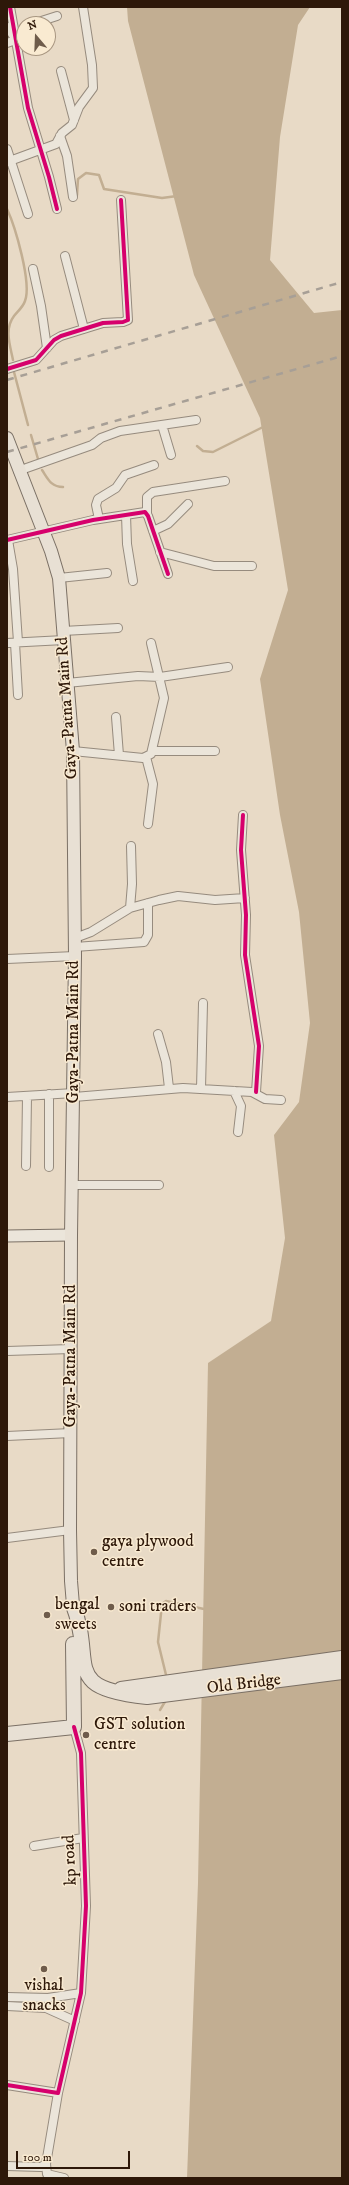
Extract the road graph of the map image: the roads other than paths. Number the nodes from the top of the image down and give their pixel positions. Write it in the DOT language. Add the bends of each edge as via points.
graph roads {
  1 [pos="10,7"];
  2 [pos="83,7"];
  3 [pos="16,26"];
  4 [pos="7,27"];
  5 [pos="16,35"];
  6 [pos="22,56"];
  7 [pos="61,71"];
  8 [pos="74,121"];
  9 [pos="60,136"];
  10 [pos="7,149"];
  11 [pos="41,150"];
  12 [pos="9,162"];
  13 [pos="73,198"];
  14 [pos="121,200"];
  15 [pos="57,209"];
  16 [pos="28,214"];
  17 [pos="64,256"];
  18 [pos="33,269"];
  19 [pos="84,329"];
  20 [pos="47,348"];
  21 [pos="7,369"];
  22 [pos="196,420"];
  23 [pos="162,425"];
  24 [pos="7,438"];
  25 [pos="171,455"];
  26 [pos="154,465"];
  27 [pos="18,469"];
  28 [pos="226,481"];
  29 [pos="188,504"];
  30 [pos="147,513"];
  31 [pos="126,515"];
  32 [pos="98,519"];
  33 [pos="153,531"];
  34 [pos="43,532"];
  35 [pos="8,540"];
  36 [pos="160,552"];
  37 [pos="252,566"];
  38 [pos="107,573"];
  39 [pos="168,574"];
  40 [pos="58,578"];
  41 [pos="133,581"];
  42 [pos="118,628"];
  43 [pos="64,635"];
  44 [pos="13,643"];
  45 [pos="151,643"];
  46 [pos="228,667"];
  47 [pos="160,677"];
  48 [pos="67,683"];
  49 [pos="18,695"];
  50 [pos="116,717"];
  51 [pos="73,751"];
  52 [pos="153,751"];
  53 [pos="215,751"];
  54 [pos="119,755"];
  55 [pos="146,757"];
  56 [pos="243,815"];
  57 [pos="148,824"];
  58 [pos="131,846"];
  59 [pos="245,898"];
  60 [pos="148,903"];
  61 [pos="130,908"];
  62 [pos="75,947"];
  63 [pos="7,959"];
  64 [pos="203,1003"];
  65 [pos="158,1034"];
  66 [pos="169,1088"];
  67 [pos="200,1089"];
  68 [pos="234,1091"];
  69 [pos="256,1092"];
  70 [pos="49,1094"];
  71 [pos="74,1095"];
  72 [pos="27,1096"];
  73 [pos="7,1097"];
  74 [pos="281,1100"];
  75 [pos="238,1132"];
  76 [pos="26,1166"];
  77 [pos="49,1167"];
  78 [pos="72,1185"];
  79 [pos="159,1185"];
  80 [pos="71,1235"];
  81 [pos="7,1236"];
  82 [pos="71,1349"];
  83 [pos="7,1351"];
  84 [pos="72,1433"];
  85 [pos="7,1436"];
  86 [pos="70,1530"];
  87 [pos="7,1538"];
  88 [pos="73,1605"];
  89 [pos="342,1658"];
  90 [pos="342,1672"];
  91 [pos="146,1691"];
  92 [pos="74,1727"];
  93 [pos="7,1734"];
  94 [pos="83,1838"];
  95 [pos="34,1846"];
  96 [pos="81,1993"];
  97 [pos="7,1997"];
  98 [pos="7,2006"];
  99 [pos="75,2021"];
  100 [pos="7,2085"];
  101 [pos="58,2093"];
  102 [pos="46,2164"];
  103 [pos="7,2166"];
  104 [pos="64,2178"];
  1 -- 3 [label="street"];
  2 -- 8 [label="street" via="93,88 79,107"];
  4 -- 5 [label="street"];
  6 -- 11 [label="street" via="28,108"];
  7 -- 8 [label="street"];
  8 -- 9 [label="street"];
  9 -- 11 [label="street" via="56,144"];
  9 -- 13 [label="street" via="67,156"];
  10 -- 12 [label="street"];
  11 -- 12 [label="street"];
  11 -- 15 [label="street"];
  12 -- 16 [label="street"];
  14 -- 19 [label="street" via="128,320 103,323"];
  17 -- 19 [label="street"];
  18 -- 20 [label="street"];
  19 -- 20 [label="street" via="61,336"];
  20 -- 21 [label="street" via="32,362"];
  22 -- 23 [label="street"];
  23 -- 25 [label="street"];
  23 -- 27 [label="street" via="114,433 92,445"];
  24 -- 27 [label="main road, Gaya-Patna Main Rd"];
  26 -- 32 [label="street" via="125,476 116,488 98,499"];
  27 -- 34 [label="main road, Gaya-Patna Main Rd"];
  28 -- 30 [label="street" via="153,492 147,497"];
  29 -- 33 [label="street" via="168,524"];
  30 -- 31 [label="street"];
  30 -- 33 [label="street"];
  31 -- 32 [label="street"];
  31 -- 41 [label="street" via="127,544"];
  32 -- 34 [label="street"];
  33 -- 36 [label="street"];
  34 -- 35 [label="street"];
  34 -- 40 [label="main road, Gaya-Patna Main Rd"];
  35 -- 44 [label="street" via="13,569"];
  36 -- 37 [label="street" via="214,566"];
  36 -- 39 [label="street"];
  38 -- 40 [label="street"];
  40 -- 43 [label="main road, Gaya-Patna Main Rd"];
  42 -- 43 [label="street"];
  43 -- 44 [label="street"];
  43 -- 48 [label="main road, Gaya-Patna Main Rd"];
  44 -- 49 [label="street"];
  45 -- 47 [label="street"];
  46 -- 47 [label="street"];
  47 -- 48 [label="street" via="138,676"];
  47 -- 52 [label="street" via="163,704"];
  48 -- 51 [label="main road, Gaya-Patna Main Rd"];
  50 -- 54 [label="street"];
  51 -- 54 [label="street"];
  51 -- 62 [label="main road, Gaya-Patna Main Rd"];
  52 -- 53 [label="street"];
  52 -- 55 [label="street"];
  54 -- 55 [label="street"];
  55 -- 57 [label="street" via="153,784"];
  56 -- 59 [label="street" via="241,850"];
  58 -- 61 [label="street"];
  59 -- 60 [label="street" via="215,900 178,896"];
  59 -- 69 [label="street" via="247,974 259,1046"];
  60 -- 61 [label="street"];
  60 -- 62 [label="street" via="148,935 144,942"];
  61 -- 62 [label="street" via="91,932"];
  62 -- 63 [label="street"];
  62 -- 71 [label="main road, Gaya-Patna Main Rd"];
  64 -- 67 [label="street"];
  65 -- 66 [label="street" via="166,1062"];
  66 -- 67 [label="street"];
  66 -- 71 [label="street"];
  67 -- 68 [label="street"];
  68 -- 69 [label="street"];
  68 -- 75 [label="street" via="241,1106"];
  69 -- 74 [label="street" via="265,1099"];
  70 -- 71 [label="street"];
  70 -- 72 [label="street"];
  70 -- 77 [label="street"];
  71 -- 78 [label="main road, Gaya-Patna Main Rd"];
  72 -- 73 [label="street"];
  72 -- 76 [label="street"];
  78 -- 79 [label="street"];
  78 -- 80 [label="main road, Gaya-Patna Main Rd"];
  80 -- 81 [label="street"];
  80 -- 82 [label="main road, Gaya-Patna Main Rd"];
  82 -- 83 [label="street"];
  82 -- 84 [label="main road, Gaya-Patna Main Rd"];
  84 -- 85 [label="street"];
  84 -- 86 [label="main road, Gaya-Patna Main Rd"];
  86 -- 87 [label="street"];
  86 -- 88 [label="main road, Gaya-Patna Main Rd"];
  88 -- 91 [label="highway" via="80,1626 86,1673 96,1684 114,1691"];
  88 -- 92 [label="highway"];
  89 -- 91 [label="highway"];
  90 -- 91 [label="highway, Old Bridge"];
  92 -- 93 [label="highway"];
  92 -- 94 [label="street, kp road" via="81,1753"];
  94 -- 95 [label="street"];
  94 -- 96 [label="street, kp road" via="86,1906"];
  96 -- 97 [label="street" via="48,1998"];
  96 -- 99 [label="street, kp road"];
  98 -- 99 [label="street" via="46,2008"];
  99 -- 101 [label="street, kp road"];
  100 -- 101 [label="street"];
  101 -- 102 [label="street, kp road"];
  102 -- 103 [label="street" via="41,2167"];
  102 -- 104 [label="street" via="48,2174"];
}
